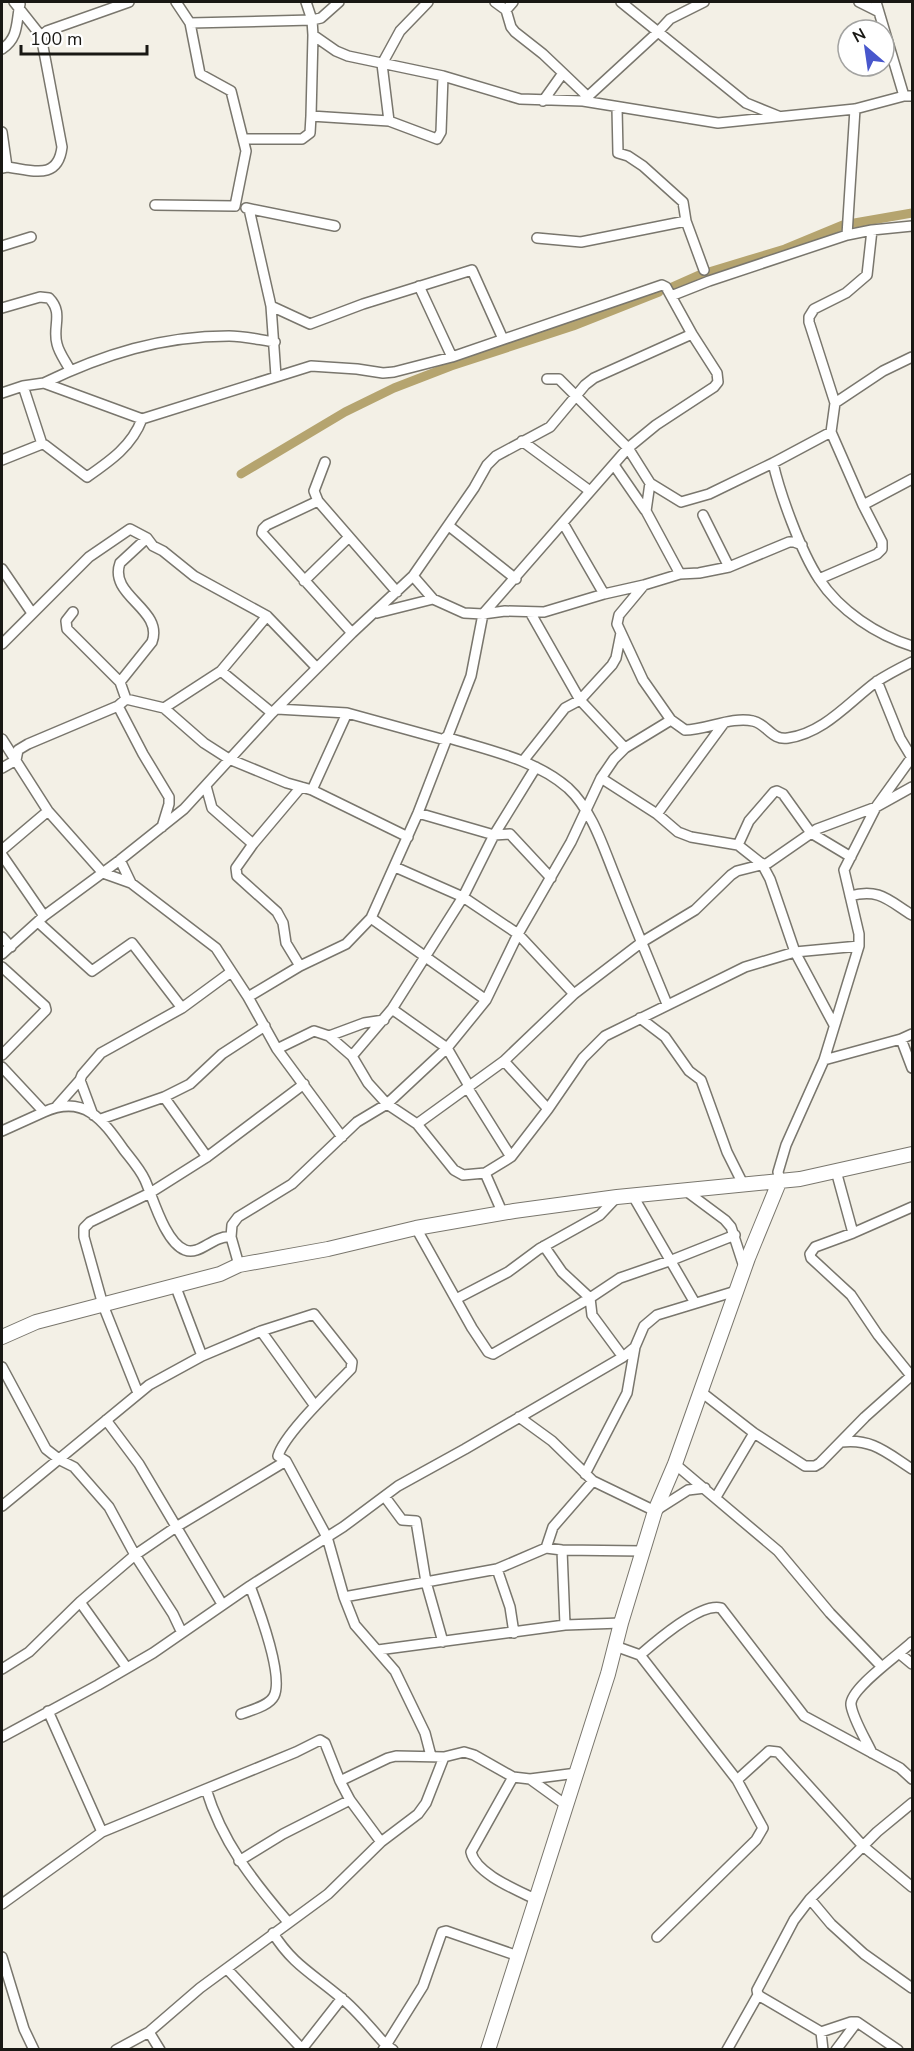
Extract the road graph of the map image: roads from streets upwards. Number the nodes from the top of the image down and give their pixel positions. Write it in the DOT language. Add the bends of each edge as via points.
graph roads {
  1 [pos="129,2"];
  2 [pos="176,2"];
  3 [pos="306,2"];
  4 [pos="339,2"];
  5 [pos="428,2"];
  6 [pos="495,2"];
  7 [pos="513,2"];
  8 [pos="621,2"];
  9 [pos="704,2"];
  10 [pos="860,2"];
  11 [pos="876,2"];
  12 [pos="18,3"];
  13 [pos="506,10"];
  14 [pos="879,12"];
  15 [pos="312,20"];
  16 [pos="190,23"];
  17 [pos="658,32"];
  18 [pos="313,35"];
  19 [pos="41,36"];
  20 [pos="2,49"];
  21 [pos="382,64"];
  22 [pos="563,73"];
  23 [pos="443,76"];
  24 [pos="601,84"];
  25 [pos="908,96"];
  26 [pos="585,99"];
  27 [pos="543,101"];
  28 [pos="605,106"];
  29 [pos="617,108"];
  30 [pos="855,109"];
  31 [pos="311,116"];
  32 [pos="779,116"];
  33 [pos="389,121"];
  34 [pos="2,132"];
  35 [pos="243,139"];
  36 [pos="4,168"];
  37 [pos="155,205"];
  38 [pos="235,206"];
  39 [pos="249,209"];
  40 [pos="686,221"];
  41 [pos="335,226"];
  42 [pos="912,226"];
  43 [pos="873,230"];
  44 [pos="847,235"];
  45 [pos="31,237"];
  46 [pos="537,238"];
  47 [pos="2,246"];
  48 [pos="704,270"];
  49 [pos="419,286"];
  50 [pos="671,296"];
  51 [pos="271,306"];
  52 [pos="2,308"];
  53 [pos="692,334"];
  54 [pos="503,339"];
  55 [pos="275,342"];
  56 [pos="452,357"];
  57 [pos="912,357"];
  58 [pos="70,370"];
  59 [pos="276,376"];
  60 [pos="547,379"];
  61 [pos="44,383"];
  62 [pos="23,386"];
  63 [pos="2,393"];
  64 [pos="575,396"];
  65 [pos="835,403"];
  66 [pos="142,419"];
  67 [pos="831,432"];
  68 [pos="522,441"];
  69 [pos="42,444"];
  70 [pos="628,448"];
  71 [pos="2,460"];
  72 [pos="325,462"];
  73 [pos="773,463"];
  74 [pos="614,465"];
  75 [pos="912,479"];
  76 [pos="650,483"];
  77 [pos="590,491"];
  78 [pos="318,501"];
  79 [pos="863,505"];
  80 [pos="646,510"];
  81 [pos="703,515"];
  82 [pos="563,523"];
  83 [pos="449,526"];
  84 [pos="147,538"];
  85 [pos="348,538"];
  86 [pos="802,545"];
  87 [pos="729,567"];
  88 [pos="2,569"];
  89 [pos="680,574"];
  90 [pos="414,576"];
  91 [pos="516,579"];
  92 [pos="819,579"];
  93 [pos="304,581"];
  94 [pos="644,585"];
  95 [pos="397,592"];
  96 [pos="604,594"];
  97 [pos="433,600"];
  98 [pos="73,612"];
  99 [pos="530,612"];
  100 [pos="32,613"];
  101 [pos="375,614"];
  102 [pos="483,614"];
  103 [pos="267,616"];
  104 [pos="352,633"];
  105 [pos="621,633"];
  106 [pos="2,644"];
  107 [pos="912,646"];
  108 [pos="912,662"];
  109 [pos="317,668"];
  110 [pos="221,671"];
  111 [pos="877,681"];
  112 [pos="120,682"];
  113 [pos="126,699"];
  114 [pos="580,700"];
  115 [pos="118,706"];
  116 [pos="164,708"];
  117 [pos="275,711"];
  118 [pos="347,713"];
  119 [pos="671,720"];
  120 [pos="724,723"];
  121 [pos="2,739"];
  122 [pos="446,739"];
  123 [pos="625,748"];
  124 [pos="912,757"];
  125 [pos="229,759"];
  126 [pos="16,760"];
  127 [pos="523,761"];
  128 [pos="536,767"];
  129 [pos="2,768"];
  130 [pos="601,778"];
  131 [pos="206,786"];
  132 [pos="301,787"];
  133 [pos="912,787"];
  134 [pos="312,790"];
  135 [pos="876,807"];
  136 [pos="48,811"];
  137 [pos="586,812"];
  138 [pos="418,813"];
  139 [pos="657,814"];
  140 [pos="161,829"];
  141 [pos="811,833"];
  142 [pos="494,836"];
  143 [pos="408,837"];
  144 [pos="253,844"];
  145 [pos="738,845"];
  146 [pos="2,850"];
  147 [pos="2,855"];
  148 [pos="851,857"];
  149 [pos="120,860"];
  150 [pos="762,864"];
  151 [pos="395,867"];
  152 [pos="104,873"];
  153 [pos="551,878"];
  154 [pos="131,883"];
  155 [pos="850,896"];
  156 [pos="463,897"];
  157 [pos="912,915"];
  158 [pos="371,918"];
  159 [pos="41,919"];
  160 [pos="518,934"];
  161 [pos="2,937"];
  162 [pos="642,942"];
  163 [pos="11,946"];
  164 [pos="859,946"];
  165 [pos="795,952"];
  166 [pos="2,954"];
  167 [pos="423,957"];
  168 [pos="300,966"];
  169 [pos="2,967"];
  170 [pos="231,972"];
  171 [pos="574,994"];
  172 [pos="248,997"];
  173 [pos="486,1000"];
  174 [pos="667,1004"];
  175 [pos="182,1008"];
  176 [pos="392,1010"];
  177 [pos="640,1018"];
  178 [pos="384,1020"];
  179 [pos="834,1025"];
  180 [pos="265,1026"];
  181 [pos="912,1034"];
  182 [pos="329,1036"];
  183 [pos="901,1039"];
  184 [pos="447,1048"];
  185 [pos="277,1049"];
  186 [pos="2,1055"];
  187 [pos="352,1056"];
  188 [pos="824,1060"];
  189 [pos="504,1061"];
  190 [pos="2,1067"];
  191 [pos="912,1068"];
  192 [pos="80,1080"];
  193 [pos="304,1084"];
  194 [pos="468,1087"];
  195 [pos="164,1097"];
  196 [pos="387,1104"];
  197 [pos="57,1106"];
  198 [pos="548,1109"];
  199 [pos="44,1112"];
  200 [pos="97,1117"];
  201 [pos="417,1124"];
  202 [pos="2,1131"];
  203 [pos="342,1137"];
  204 [pos="912,1154"];
  205 [pos="207,1157"];
  206 [pos="511,1157"];
  207 [pos="836,1172"];
  208 [pos="485,1173"];
  209 [pos="780,1180"];
  210 [pos="743,1184"];
  211 [pos="686,1191"];
  212 [pos="150,1193"];
  213 [pos="633,1196"];
  214 [pos="617,1197"];
  215 [pos="912,1207"];
  216 [pos="503,1214"];
  217 [pos="416,1228"];
  218 [pos="853,1233"];
  219 [pos="735,1235"];
  220 [pos="231,1237"];
  221 [pos="544,1246"];
  222 [pos="672,1260"];
  223 [pos="239,1265"];
  224 [pos="744,1267"];
  225 [pos="175,1285"];
  226 [pos="736,1291"];
  227 [pos="590,1298"];
  228 [pos="456,1299"];
  229 [pos="695,1303"];
  230 [pos="103,1305"];
  231 [pos="261,1331"];
  232 [pos="2,1337"];
  233 [pos="635,1347"];
  234 [pos="202,1356"];
  235 [pos="623,1357"];
  236 [pos="2,1367"];
  237 [pos="912,1377"];
  238 [pos="700,1391"];
  239 [pos="138,1393"];
  240 [pos="315,1406"];
  241 [pos="519,1417"];
  242 [pos="106,1420"];
  243 [pos="754,1433"];
  244 [pos="841,1442"];
  245 [pos="60,1460"];
  246 [pos="286,1461"];
  247 [pos="675,1464"];
  248 [pos="912,1469"];
  249 [pos="585,1474"];
  250 [pos="593,1481"];
  251 [pos="705,1488"];
  252 [pos="385,1497"];
  253 [pos="716,1497"];
  254 [pos="2,1506"];
  255 [pos="655,1511"];
  256 [pos="176,1527"];
  257 [pos="327,1537"];
  258 [pos="546,1548"];
  259 [pos="562,1550"];
  260 [pos="642,1551"];
  261 [pos="135,1555"];
  262 [pos="497,1569"];
  263 [pos="426,1582"];
  264 [pos="250,1586"];
  265 [pos="344,1598"];
  266 [pos="80,1602"];
  267 [pos="222,1604"];
  268 [pos="621,1623"];
  269 [pos="565,1626"];
  270 [pos="182,1633"];
  271 [pos="514,1633"];
  272 [pos="443,1642"];
  273 [pos="912,1642"];
  274 [pos="615,1646"];
  275 [pos="378,1650"];
  276 [pos="900,1654"];
  277 [pos="639,1655"];
  278 [pos="912,1664"];
  279 [pos="882,1667"];
  280 [pos="127,1668"];
  281 [pos="2,1669"];
  282 [pos="48,1711"];
  283 [pos="241,1714"];
  284 [pos="2,1737"];
  285 [pos="872,1753"];
  286 [pos="431,1756"];
  287 [pos="444,1757"];
  288 [pos="577,1773"];
  289 [pos="513,1777"];
  290 [pos="530,1779"];
  291 [pos="912,1779"];
  292 [pos="737,1780"];
  293 [pos="340,1781"];
  294 [pos="206,1789"];
  295 [pos="350,1800"];
  296 [pos="912,1803"];
  297 [pos="566,1805"];
  298 [pos="102,1832"];
  299 [pos="381,1842"];
  300 [pos="863,1846"];
  301 [pos="239,1861"];
  302 [pos="912,1887"];
  303 [pos="810,1899"];
  304 [pos="537,1900"];
  305 [pos="2,1904"];
  306 [pos="288,1922"];
  307 [pos="273,1933"];
  308 [pos="657,1937"];
  309 [pos="518,1956"];
  310 [pos="2,1957"];
  311 [pos="227,1969"];
  312 [pos="912,1989"];
  313 [pos="758,1995"];
  314 [pos="342,1998"];
  315 [pos="857,2022"];
  316 [pos="149,2032"];
  317 [pos="821,2032"];
  318 [pos="387,2048"];
  319 [pos="34,2049"];
  320 [pos="116,2049"];
  321 [pos="160,2049"];
  322 [pos="302,2049"];
  323 [pos="488,2049"];
  324 [pos="727,2049"];
  325 [pos="823,2049"];
  326 [pos="836,2049"];
  327 [pos="898,2049"];
  1 -- 19 [label="street"];
  2 -- 16 [label="street"];
  3 -- 15 [label="street"];
  4 -- 15 [label="street" via="321,18"];
  5 -- 21 [label="street" via="400,31"];
  6 -- 13 [label="street"];
  7 -- 13 [label="street"];
  8 -- 17 [label="street"];
  9 -- 17 [label="street" via="670,19"];
  10 -- 14 [label="street"];
  11 -- 14 [label="street"];
  12 -- 19 [label="street"];
  12 -- 20 [label="street" via="17,32"];
  13 -- 22 [label="street" via="511,27"];
  14 -- 25 [label="street"];
  15 -- 16 [label="street"];
  15 -- 18 [label="street"];
  16 -- 35 [label="street" via="200,74 231,91"];
  17 -- 24 [label="street"];
  17 -- 32 [label="street" via="746,104"];
  18 -- 21 [label="street" via="336,51"];
  18 -- 31 [label="street"];
  19 -- 36 [label="street" via="61,157 45,171"];
  21 -- 23 [label="street"];
  21 -- 33 [label="street"];
  22 -- 26 [label="street"];
  22 -- 27 [label="street"];
  23 -- 27 [label="street" via="520,99"];
  23 -- 33 [label="street" via="441,132 437,139"];
  24 -- 26 [label="street"];
  24 -- 28 [label="street"];
  25 -- 30 [label="street"];
  26 -- 27 [label="street"];
  26 -- 28 [label="street"];
  28 -- 29 [label="street"];
  29 -- 32 [label="street" via="718,123"];
  29 -- 40 [label="street" via="618,153 628,156 683,202"];
  30 -- 32 [label="street"];
  30 -- 44 [label="street"];
  31 -- 33 [label="street"];
  31 -- 35 [label="street" via="310,133 302,140"];
  34 -- 36 [label="street"];
  35 -- 38 [label="street" via="246,151"];
  37 -- 38 [label="street"];
  38 -- 39 [label="street"];
  39 -- 41 [label="street"];
  39 -- 51 [label="street"];
  40 -- 46 [label="street" via="581,242"];
  40 -- 48 [label="street"];
  42 -- 43 [label="street"];
  43 -- 44 [label="street"];
  43 -- 65 [label="street" via="867,275 846,293 814,309 809,317"];
  44 -- 50 [label="street"];
  45 -- 47 [label="street"];
  49 -- 51 [label="street" via="310,324"];
  49 -- 54 [label="street" via="472,270"];
  49 -- 56 [label="street"];
  50 -- 53 [label="street"];
  50 -- 54 [label="street" via="660,285"];
  51 -- 55 [label="street"];
  52 -- 58 [label="street" via="49,298 58,313 56,342"];
  53 -- 64 [label="street" via="594,378"];
  53 -- 70 [label="street" via="717,373 718,382"];
  54 -- 56 [label="street"];
  55 -- 58 [label="street" via="231,336 188,338 115,352"];
  55 -- 59 [label="street"];
  56 -- 59 [label="street" via="394,372 311,366"];
  57 -- 65 [label="street"];
  58 -- 61 [label="street"];
  59 -- 66 [label="street"];
  60 -- 64 [label="street" via="559,379"];
  61 -- 62 [label="street"];
  61 -- 66 [label="street"];
  62 -- 63 [label="street"];
  62 -- 69 [label="street"];
  64 -- 68 [label="street" via="550,427"];
  64 -- 70 [label="street"];
  65 -- 67 [label="street"];
  66 -- 69 [label="street" via="121,451 87,477"];
  67 -- 73 [label="street"];
  67 -- 79 [label="street"];
  68 -- 77 [label="street"];
  68 -- 83 [label="street" via="487,465"];
  69 -- 71 [label="street"];
  70 -- 74 [label="street"];
  70 -- 76 [label="street"];
  72 -- 78 [label="street" via="314,491"];
  73 -- 76 [label="street" via="709,494 681,502"];
  73 -- 86 [label="street"];
  74 -- 77 [label="street"];
  74 -- 80 [label="street"];
  75 -- 79 [label="street"];
  76 -- 80 [label="street"];
  77 -- 82 [label="street"];
  78 -- 85 [label="street"];
  78 -- 93 [label="street" via="263,529 264,536"];
  79 -- 92 [label="street" via="882,549"];
  80 -- 89 [label="street"];
  81 -- 87 [label="street"];
  82 -- 91 [label="street"];
  82 -- 96 [label="street"];
  83 -- 90 [label="street"];
  83 -- 91 [label="street"];
  84 -- 100 [label="street" via="129,529 89,557"];
  84 -- 103 [label="street" via="194,576"];
  84 -- 112 [label="street" via="118,568 125,590 153,624 154,636"];
  85 -- 93 [label="street"];
  85 -- 95 [label="street"];
  86 -- 87 [label="street" via="782,544"];
  86 -- 92 [label="street"];
  87 -- 89 [label="street"];
  88 -- 100 [label="street"];
  89 -- 94 [label="street"];
  90 -- 95 [label="street"];
  90 -- 97 [label="street"];
  91 -- 102 [label="street"];
  92 -- 107 [label="street" via="870,627"];
  93 -- 104 [label="street"];
  94 -- 96 [label="street"];
  94 -- 105 [label="street" via="616,619"];
  95 -- 101 [label="street"];
  96 -- 99 [label="street" via="544,612"];
  97 -- 101 [label="street"];
  97 -- 102 [label="street" via="464,613"];
  98 -- 112 [label="street" via="66,621 67,629"];
  99 -- 102 [label="street"];
  99 -- 114 [label="street"];
  100 -- 106 [label="street"];
  101 -- 104 [label="street"];
  102 -- 122 [label="street" via="474,668"];
  103 -- 109 [label="street"];
  103 -- 110 [label="street"];
  104 -- 109 [label="street"];
  105 -- 114 [label="street" via="614,662"];
  105 -- 119 [label="street" via="643,680"];
  108 -- 111 [label="street"];
  109 -- 117 [label="street"];
  110 -- 116 [label="street"];
  110 -- 117 [label="street"];
  111 -- 120 [label="street" via="823,724 798,736 778,738 753,720"];
  111 -- 124 [label="street"];
  112 -- 113 [label="street"];
  113 -- 115 [label="street"];
  113 -- 116 [label="street"];
  114 -- 123 [label="street"];
  114 -- 127 [label="street" via="565,708"];
  115 -- 126 [label="street" via="28,744 18,750"];
  115 -- 140 [label="street" via="169,797"];
  116 -- 125 [label="street"];
  117 -- 118 [label="street"];
  117 -- 125 [label="street"];
  118 -- 122 [label="street"];
  118 -- 134 [label="street"];
  119 -- 120 [label="street" via="685,730"];
  119 -- 123 [label="street"];
  120 -- 139 [label="street"];
  121 -- 126 [label="street"];
  122 -- 127 [label="street"];
  122 -- 138 [label="street"];
  123 -- 130 [label="street"];
  124 -- 135 [label="street"];
  125 -- 131 [label="street"];
  125 -- 132 [label="street"];
  126 -- 129 [label="street"];
  126 -- 136 [label="street"];
  127 -- 128 [label="street"];
  128 -- 137 [label="street" via="567,787"];
  128 -- 142 [label="street"];
  130 -- 137 [label="street"];
  130 -- 139 [label="street"];
  131 -- 140 [label="street"];
  131 -- 144 [label="street" via="212,808"];
  132 -- 134 [label="street"];
  132 -- 144 [label="street"];
  133 -- 135 [label="street"];
  134 -- 143 [label="street"];
  135 -- 141 [label="street"];
  135 -- 148 [label="street"];
  136 -- 146 [label="street"];
  136 -- 152 [label="street"];
  137 -- 153 [label="street"];
  137 -- 162 [label="street"];
  138 -- 142 [label="street"];
  138 -- 143 [label="street"];
  139 -- 145 [label="street" via="678,832 691,837"];
  140 -- 149 [label="street"];
  141 -- 145 [label="street" via="777,791 749,821"];
  141 -- 148 [label="street"];
  141 -- 150 [label="street"];
  142 -- 153 [label="street" via="510,834"];
  142 -- 156 [label="street"];
  143 -- 151 [label="street"];
  144 -- 168 [label="street" via="237,868 237,876 277,912 286,944"];
  145 -- 150 [label="street"];
  147 -- 159 [label="street"];
  148 -- 155 [label="street" via="844,870"];
  149 -- 152 [label="street"];
  149 -- 154 [label="street"];
  150 -- 162 [label="street" via="737,871 695,910"];
  150 -- 165 [label="street"];
  151 -- 156 [label="street"];
  151 -- 158 [label="street"];
  152 -- 154 [label="street"];
  152 -- 159 [label="street"];
  153 -- 160 [label="street"];
  154 -- 170 [label="street" via="216,948"];
  155 -- 157 [label="street" via="874,893"];
  155 -- 164 [label="street"];
  156 -- 160 [label="street"];
  156 -- 167 [label="street"];
  158 -- 167 [label="street"];
  158 -- 168 [label="street" via="346,944"];
  159 -- 163 [label="street"];
  159 -- 175 [label="street" via="92,970 132,943"];
  160 -- 171 [label="street"];
  160 -- 173 [label="street"];
  161 -- 163 [label="street"];
  162 -- 171 [label="street"];
  162 -- 174 [label="street"];
  163 -- 166 [label="street"];
  164 -- 165 [label="street"];
  164 -- 179 [label="street"];
  165 -- 174 [label="street" via="732,972"];
  165 -- 179 [label="street"];
  167 -- 173 [label="street"];
  167 -- 176 [label="street"];
  168 -- 172 [label="street"];
  169 -- 186 [label="street" via="46,1010"];
  170 -- 172 [label="street"];
  170 -- 175 [label="street"];
  171 -- 189 [label="street"];
  172 -- 180 [label="street"];
  173 -- 184 [label="street"];
  174 -- 177 [label="street"];
  175 -- 192 [label="street" via="101,1053"];
  176 -- 178 [label="street"];
  176 -- 184 [label="street"];
  177 -- 198 [label="street" via="594,1046"];
  177 -- 210 [label="street" via="664,1037 689,1071 701,1080"];
  178 -- 182 [label="street"];
  178 -- 187 [label="street"];
  179 -- 188 [label="street"];
  180 -- 185 [label="street"];
  180 -- 195 [label="street" via="222,1054 190,1084"];
  181 -- 183 [label="street"];
  182 -- 185 [label="street" via="314,1031"];
  182 -- 187 [label="street"];
  183 -- 188 [label="street"];
  183 -- 191 [label="street"];
  184 -- 194 [label="street"];
  184 -- 196 [label="street"];
  185 -- 193 [label="street"];
  187 -- 196 [label="street"];
  188 -- 209 [label="street" via="786,1145 778,1172"];
  189 -- 194 [label="street"];
  189 -- 198 [label="street"];
  190 -- 199 [label="street"];
  192 -- 197 [label="street"];
  192 -- 200 [label="street"];
  193 -- 203 [label="street"];
  193 -- 205 [label="street"];
  194 -- 201 [label="street"];
  194 -- 206 [label="street"];
  195 -- 200 [label="street"];
  195 -- 205 [label="street"];
  196 -- 201 [label="street"];
  196 -- 203 [label="street"];
  197 -- 199 [label="street"];
  197 -- 200 [label="street" via="83,1107"];
  198 -- 206 [label="street"];
  199 -- 202 [label="street"];
  200 -- 212 [label="street" via="141,1172"];
  201 -- 208 [label="street" via="454,1170 463,1175"];
  203 -- 220 [label="street" via="292,1184 238,1217 232,1225"];
  204 -- 207 [label="street"];
  205 -- 212 [label="street"];
  206 -- 208 [label="street"];
  207 -- 209 [label="street"];
  207 -- 218 [label="street"];
  208 -- 216 [label="street"];
  209 -- 210 [label="street"];
  209 -- 224 [label="street"];
  210 -- 211 [label="street"];
  211 -- 213 [label="street"];
  211 -- 219 [label="street" via="725,1220"];
  212 -- 220 [label="street" via="161,1221 182,1249 193,1251 216,1239"];
  212 -- 230 [label="street" via="84,1228"];
  213 -- 214 [label="street"];
  213 -- 222 [label="street"];
  214 -- 216 [label="street"];
  214 -- 221 [label="street" via="600,1215"];
  215 -- 218 [label="street"];
  216 -- 217 [label="street"];
  217 -- 223 [label="street"];
  217 -- 228 [label="street"];
  218 -- 237 [label="street" via="815,1247 811,1258 851,1295"];
  219 -- 222 [label="street"];
  219 -- 224 [label="street"];
  220 -- 223 [label="street"];
  221 -- 227 [label="street" via="562,1272"];
  221 -- 228 [label="street" via="508,1272"];
  222 -- 227 [label="street" via="620,1278"];
  222 -- 229 [label="street"];
  223 -- 225 [label="street"];
  224 -- 226 [label="street"];
  225 -- 230 [label="street"];
  225 -- 234 [label="street"];
  226 -- 229 [label="street"];
  226 -- 238 [label="street"];
  227 -- 228 [label="street" via="493,1354 478,1338"];
  227 -- 235 [label="street" via="592,1315"];
  229 -- 233 [label="street" via="657,1315 644,1326"];
  230 -- 232 [label="street" via="36,1322"];
  230 -- 239 [label="street"];
  231 -- 234 [label="street"];
  231 -- 240 [label="street"];
  231 -- 240 [label="street" via="314,1314 351,1362 351,1369"];
  233 -- 235 [label="street"];
  233 -- 249 [label="street" via="627,1393"];
  234 -- 239 [label="street"];
  235 -- 241 [label="street"];
  236 -- 245 [label="street" via="44,1446"];
  237 -- 244 [label="street"];
  238 -- 243 [label="street"];
  238 -- 247 [label="street"];
  239 -- 242 [label="street"];
  240 -- 246 [label="street" via="279,1451 278,1456"];
  241 -- 249 [label="street" via="552,1441"];
  241 -- 252 [label="street"];
  242 -- 245 [label="street"];
  242 -- 256 [label="street" via="139,1464"];
  243 -- 244 [label="street" via="810,1467 820,1463"];
  243 -- 253 [label="street"];
  244 -- 248 [label="street" via="869,1443"];
  245 -- 254 [label="street"];
  245 -- 261 [label="street" via="74,1467 106,1502"];
  246 -- 256 [label="street"];
  246 -- 257 [label="street"];
  247 -- 251 [label="street"];
  247 -- 255 [label="street"];
  249 -- 250 [label="street"];
  250 -- 255 [label="street"];
  250 -- 258 [label="street" via="553,1527"];
  251 -- 253 [label="street"];
  251 -- 255 [label="street" via="688,1490"];
  252 -- 257 [label="street"];
  252 -- 263 [label="street" via="402,1521 416,1521"];
  253 -- 279 [label="street" via="778,1551"];
  255 -- 260 [label="street"];
  256 -- 261 [label="street"];
  256 -- 267 [label="street"];
  257 -- 264 [label="street"];
  257 -- 265 [label="street"];
  258 -- 259 [label="street"];
  258 -- 262 [label="street"];
  259 -- 260 [label="street"];
  259 -- 269 [label="street"];
  260 -- 268 [label="street"];
  261 -- 266 [label="street"];
  261 -- 270 [label="street"];
  262 -- 263 [label="street"];
  262 -- 271 [label="street"];
  263 -- 265 [label="street"];
  263 -- 272 [label="street"];
  264 -- 267 [label="street"];
  264 -- 283 [label="street" via="266,1631 277,1685 269,1703"];
  265 -- 275 [label="street" via="355,1625"];
  266 -- 280 [label="street"];
  266 -- 281 [label="street" via="29,1653"];
  267 -- 270 [label="street"];
  268 -- 269 [label="street"];
  268 -- 274 [label="street"];
  269 -- 271 [label="street"];
  270 -- 280 [label="street"];
  271 -- 272 [label="street"];
  272 -- 275 [label="street"];
  273 -- 276 [label="street"];
  274 -- 277 [label="street"];
  274 -- 288 [label="street"];
  275 -- 286 [label="street" via="395,1671 425,1733"];
  276 -- 278 [label="street"];
  276 -- 279 [label="street"];
  277 -- 285 [label="street" via="683,1621 714,1606 721,1608 798,1711"];
  277 -- 292 [label="street"];
  279 -- 285 [label="street" via="851,1700"];
  280 -- 282 [label="street"];
  282 -- 284 [label="street"];
  282 -- 298 [label="street"];
  285 -- 291 [label="street"];
  286 -- 287 [label="street"];
  286 -- 293 [label="street" via="388,1758"];
  287 -- 289 [label="street" via="468,1752"];
  287 -- 299 [label="street" via="423,1809"];
  288 -- 290 [label="street"];
  288 -- 297 [label="street"];
  289 -- 290 [label="street"];
  289 -- 304 [label="street" via="471,1852 477,1864 496,1879"];
  290 -- 297 [label="street"];
  292 -- 300 [label="street" via="769,1751 778,1752"];
  292 -- 308 [label="street" via="762,1825 762,1832"];
  293 -- 294 [label="street" via="325,1743 320,1740"];
  293 -- 295 [label="street"];
  294 -- 298 [label="street"];
  294 -- 301 [label="street"];
  295 -- 299 [label="street"];
  295 -- 301 [label="street"];
  296 -- 300 [label="street"];
  297 -- 304 [label="street"];
  298 -- 305 [label="street"];
  299 -- 306 [label="street" via="328,1894"];
  300 -- 302 [label="street"];
  300 -- 303 [label="street"];
  301 -- 306 [label="street"];
  303 -- 312 [label="street" via="864,1954"];
  303 -- 313 [label="street" via="794,1920 757,1990"];
  304 -- 309 [label="street"];
  306 -- 307 [label="street"];
  307 -- 311 [label="street"];
  307 -- 314 [label="street" via="293,1960"];
  309 -- 318 [label="street" via="442,1932 423,1986"];
  309 -- 323 [label="street"];
  310 -- 319 [label="street"];
  311 -- 316 [label="street"];
  311 -- 322 [label="street"];
  313 -- 317 [label="street"];
  313 -- 324 [label="street"];
  314 -- 318 [label="street"];
  314 -- 322 [label="street"];
  315 -- 317 [label="street"];
  315 -- 326 [label="street"];
  315 -- 327 [label="street"];
  316 -- 320 [label="street"];
  316 -- 321 [label="street"];
  317 -- 325 [label="street"];
}
